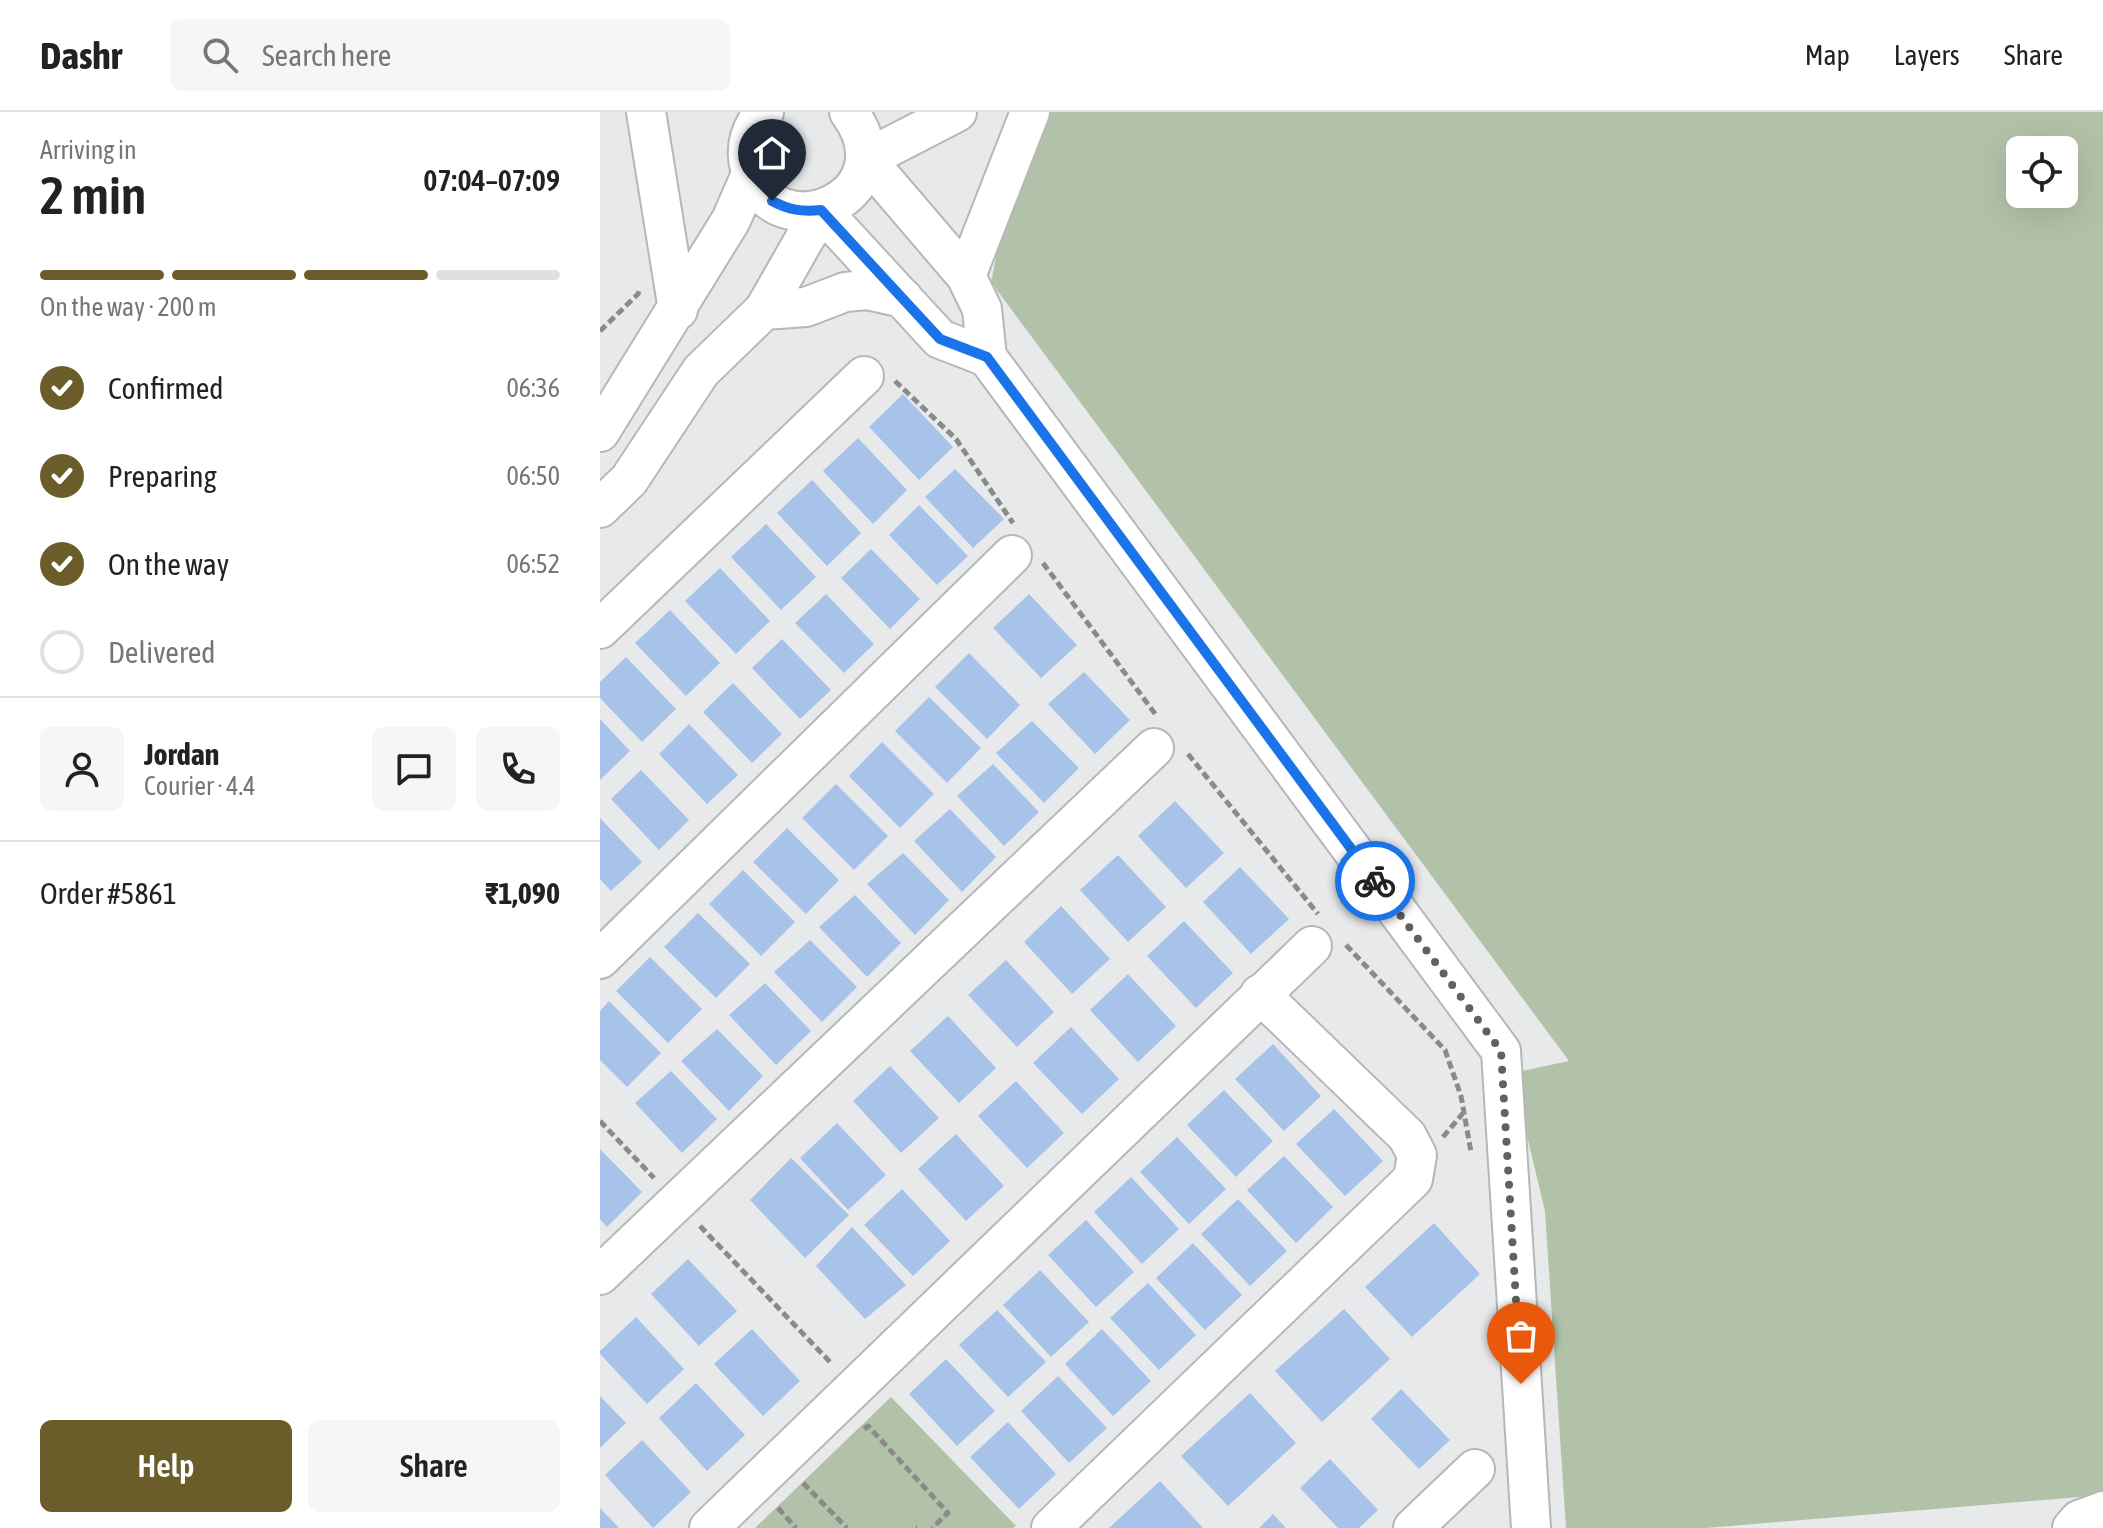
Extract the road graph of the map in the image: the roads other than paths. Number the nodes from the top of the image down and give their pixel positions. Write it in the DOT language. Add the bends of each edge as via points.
graph roads {
  1 [pos="646,112"];
  2 [pos="764,112"];
  3 [pos="849,112"];
  4 [pos="957,112"];
  5 [pos="1030,112"];
  6 [pos="866,159"];
  7 [pos="751,174"];
  8 [pos="821,210"];
  9 [pos="966,276"];
  10 [pos="903,298"];
  11 [pos="678,310"];
  12 [pos="764,310"];
  13 [pos="987,357"];
  14 [pos="864,376"];
  15 [pos="600,432"];
  16 [pos="600,508"];
  17 [pos="1023,547"];
  18 [pos="600,629"];
  19 [pos="1168,742"];
  20 [pos="1324,933"];
  21 [pos="600,959"];
  22 [pos="1260,994"];
  23 [pos="600,1275"];
  24 [pos="1475,1469"];
  25 [pos="2103,1511"];
  26 [pos="709,1528"];
  27 [pos="1051,1528"];
  28 [pos="1413,1528"];
  29 [pos="1531,1528"];
  30 [pos="2072,1528"];
  1 -- 11 [label="street"];
  2 -- 7 [label="street" via="749,140"];
  3 -- 6 [label="street" via="865,142"];
  4 -- 6 [label="street"];
  5 -- 9 [label="street"];
  6 -- 8 [label="street" via="852,192"];
  6 -- 9 [label="street"];
  7 -- 8 [label="street" via="759,189 787,209"];
  7 -- 11 [label="street" via="731,220"];
  8 -- 10 [label="street"];
  8 -- 12 [label="street"];
  9 -- 13 [label="street" via="982,309"];
  10 -- 12 [label="street" via="867,290 806,307"];
  10 -- 13 [label="street" via="940,339"];
  11 -- 15 [label="street"];
  12 -- 16 [label="street" via="701,371 629,480"];
  13 -- 29 [label="street" via="1501,1051"];
  14 -- 18 [label="street"];
  17 -- 21 [label="street"];
  19 -- 23 [label="street"];
  20 -- 22 [label="street"];
  22 -- 26 [label="street"];
  22 -- 27 [label="street" via="1407,1136 1417,1155 1413,1179"];
  24 -- 28 [label="street"];
  25 -- 30 [label="street"];
}
